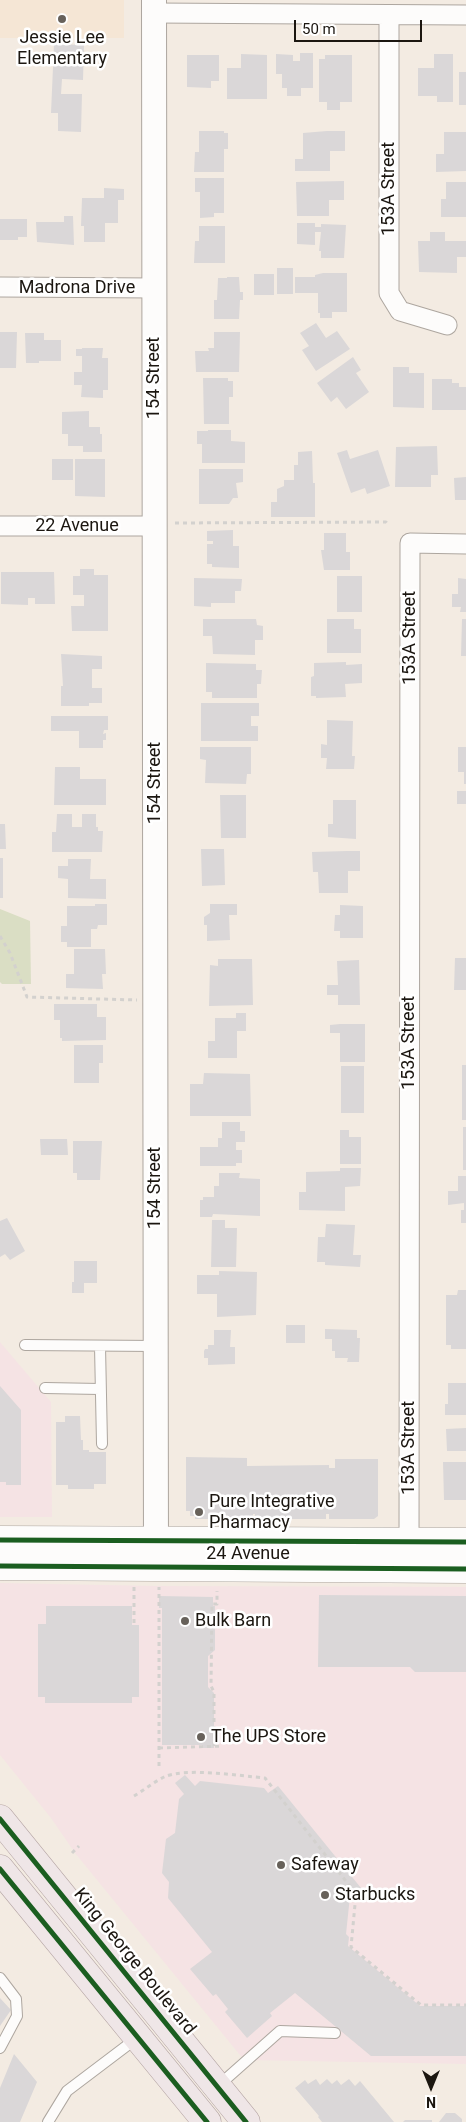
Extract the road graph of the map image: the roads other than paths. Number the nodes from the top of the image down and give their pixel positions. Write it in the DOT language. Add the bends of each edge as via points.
graph roads {
  1 [pos="154,7"];
  2 [pos="389,15"];
  3 [pos="466,15"];
  4 [pos="0,287"];
  5 [pos="154,288"];
  6 [pos="447,325"];
  7 [pos="162,524"];
  8 [pos="0,526"];
  9 [pos="466,544"];
  10 [pos="25,1346"];
  11 [pos="100,1346"];
  12 [pos="156,1346"];
  13 [pos="46,1388"];
  14 [pos="100,1389"];
  15 [pos="102,1444"];
  16 [pos="0,1540"];
  17 [pos="409,1542"];
  18 [pos="466,1542"];
  19 [pos="157,1563"];
  20 [pos="0,1566"];
  21 [pos="461,1571"];
  22 [pos="0,1819"];
  23 [pos="0,1845"];
  24 [pos="0,1869"];
  25 [pos="67,1903"];
  26 [pos="72,1958"];
  27 [pos="0,1978"];
  28 [pos="335,2033"];
  29 [pos="138,2038"];
  30 [pos="0,2048"];
  31 [pos="190,2052"];
  32 [pos="217,2086"];
  33 [pos="48,2122"];
  34 [pos="207,2122"];
  35 [pos="246,2122"];
  1 -- 2 [label="street"];
  1 -- 5 [label="street, 154 Street"];
  2 -- 3 [label="street"];
  2 -- 6 [label="street, 153A Street" via="389,293 400,311"];
  4 -- 5 [label="street, Madrona Drive"];
  5 -- 7 [label="street, 154 Street"];
  7 -- 8 [label="street, 22 Avenue"];
  7 -- 12 [label="street, 154 Street"];
  9 -- 17 [label="street, 153A Street" via="410,543"];
  10 -- 11 [label="lane"];
  11 -- 12 [label="lane"];
  11 -- 14 [label="lane"];
  12 -- 19 [label="street, 154 Street"];
  13 -- 14 [label="lane"];
  14 -- 15 [label="lane"];
  16 -- 19 [label="main road, 24 Avenue"];
  17 -- 18 [label="main road, 24 Avenue"];
  17 -- 19 [label="main road, 24 Avenue"];
  19 -- 20 [label="main road, 24 Avenue"];
  19 -- 21 [label="main road, 24 Avenue"];
  22 -- 25 [label="main road, King George Boulevard"];
  23 -- 25 [label="main road" via="21,1871"];
  24 -- 26 [label="main road"];
  25 -- 31 [label="main road, King George Boulevard"];
  26 -- 29 [label="main road"];
  26 -- 31 [label="main road" via="81,1955 91,1958 141,2016"];
  27 -- 30 [label="lane" via="16,1999 17,2016"];
  28 -- 32 [label="lane" via="280,2031"];
  29 -- 33 [label="lane" via="67,2091"];
  29 -- 34 [label="main road"];
  31 -- 32 [label="main road, King George Boulevard"];
  32 -- 35 [label="main road, King George Boulevard"];
}
